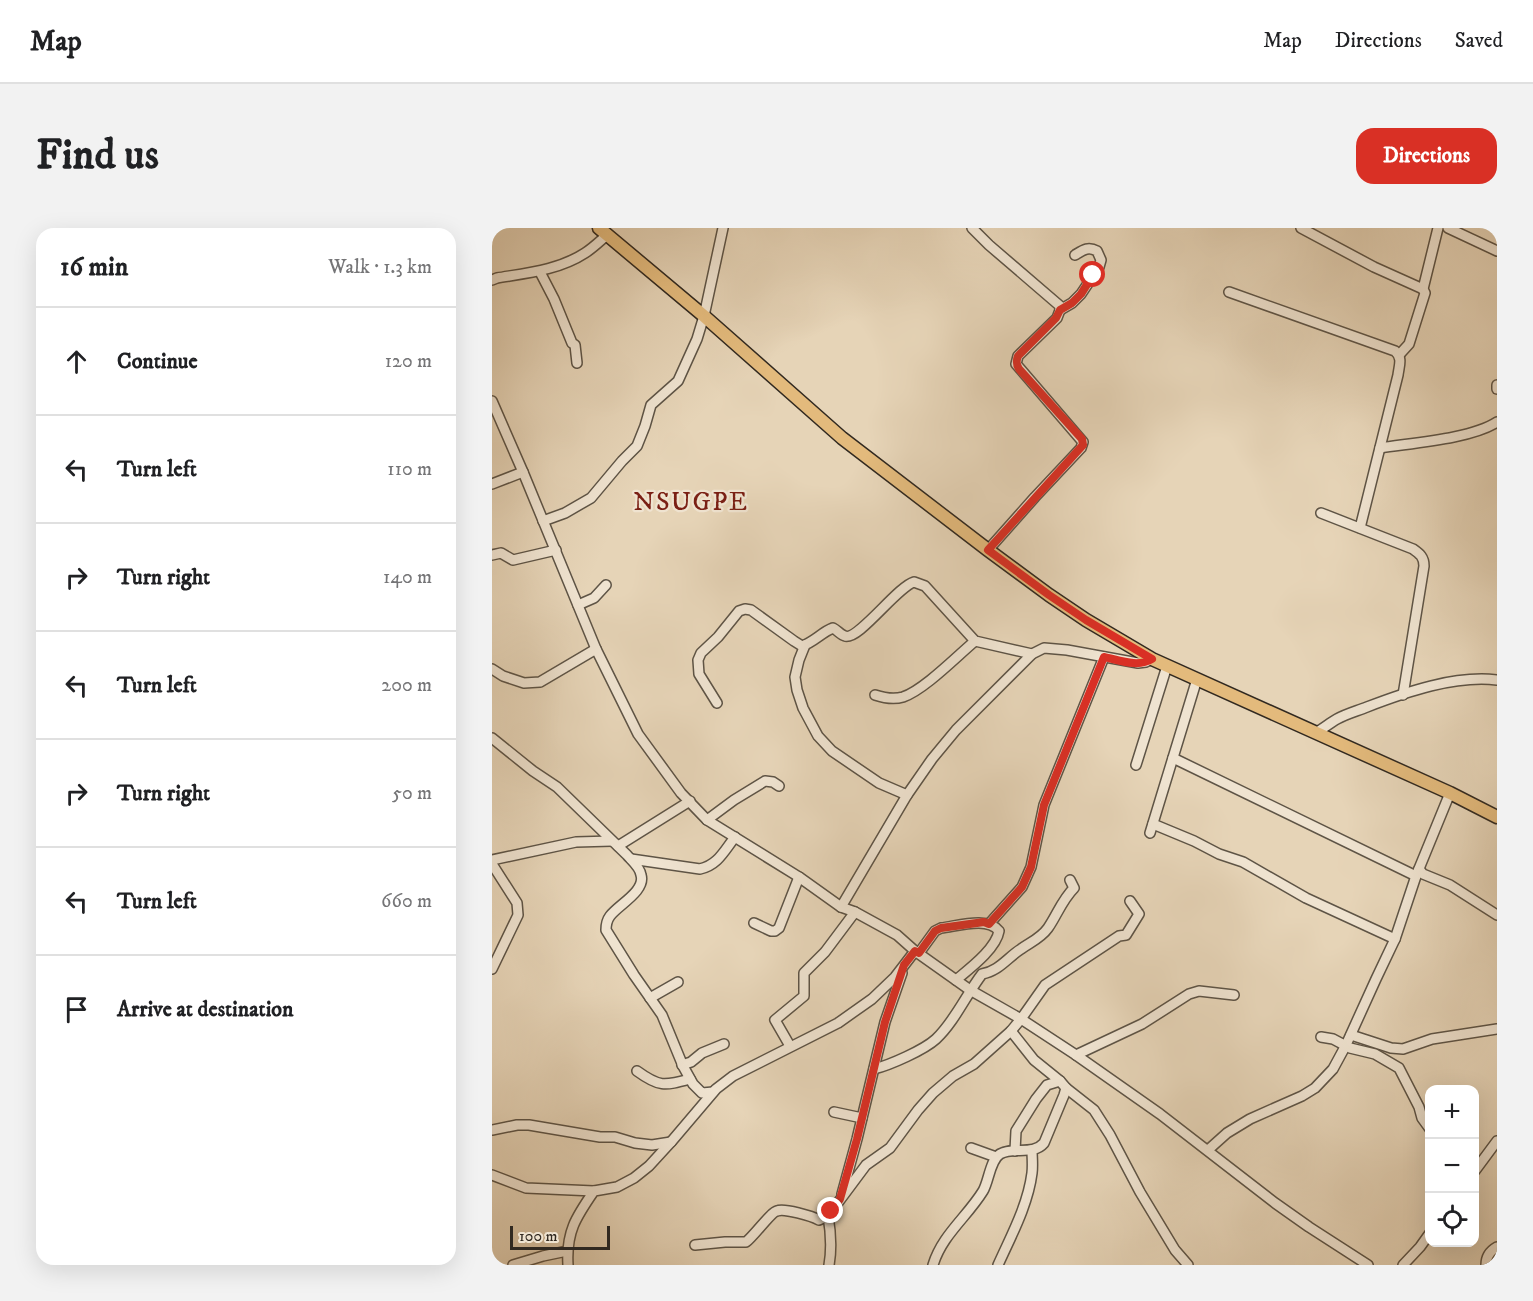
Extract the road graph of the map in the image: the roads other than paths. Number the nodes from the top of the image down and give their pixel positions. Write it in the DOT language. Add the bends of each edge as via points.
graph roads {
  1 [pos="723,228"];
  2 [pos="972,228"];
  3 [pos="1301,228"];
  4 [pos="1438,228"];
  5 [pos="1448,228"];
  6 [pos="603,231"];
  7 [pos="1497,251"];
  8 [pos="1075,255"];
  9 [pos="540,272"];
  10 [pos="492,280"];
  11 [pos="1423,289"];
  12 [pos="1229,292"];
  13 [pos="1060,310"];
  14 [pos="704,316"];
  15 [pos="1399,355"];
  16 [pos="577,363"];
  17 [pos="492,401"];
  18 [pos="1497,422"];
  19 [pos="497,424"];
  20 [pos="1380,448"];
  21 [pos="524,472"];
  22 [pos="492,484"];
  23 [pos="1321,513"];
  24 [pos="543,521"];
  25 [pos="1360,528"];
  26 [pos="556,550"];
  27 [pos="988,550"];
  28 [pos="492,555"];
  29 [pos="606,585"];
  30 [pos="578,605"];
  31 [pos="975,641"];
  32 [pos="805,645"];
  33 [pos="596,649"];
  34 [pos="1032,654"];
  35 [pos="1104,657"];
  36 [pos="1152,659"];
  37 [pos="1167,666"];
  38 [pos="492,669"];
  39 [pos="1197,679"];
  40 [pos="1497,680"];
  41 [pos="875,695"];
  42 [pos="1403,695"];
  43 [pos="717,703"];
  44 [pos="1317,732"];
  45 [pos="492,739"];
  46 [pos="1173,758"];
  47 [pos="1136,765"];
  48 [pos="779,786"];
  49 [pos="1450,793"];
  50 [pos="907,795"];
  51 [pos="690,801"];
  52 [pos="1497,817"];
  53 [pos="707,820"];
  54 [pos="735,837"];
  55 [pos="615,843"];
  56 [pos="631,859"];
  57 [pos="492,862"];
  58 [pos="1418,872"];
  59 [pos="799,877"];
  60 [pos="1070,880"];
  61 [pos="1130,901"];
  62 [pos="841,907"];
  63 [pos="855,912"];
  64 [pos="1497,915"];
  65 [pos="754,923"];
  66 [pos="989,924"];
  67 [pos="1395,939"];
  68 [pos="917,952"];
  69 [pos="904,965"];
  70 [pos="492,969"];
  71 [pos="956,980"];
  72 [pos="678,982"];
  73 [pos="970,990"];
  74 [pos="1234,995"];
  75 [pos="650,998"];
  76 [pos="1022,1019"];
  77 [pos="1497,1029"];
  78 [pos="1011,1031"];
  79 [pos="1351,1035"];
  80 [pos="1321,1037"];
  81 [pos="724,1044"];
  82 [pos="1346,1045"];
  83 [pos="790,1046"];
  84 [pos="1076,1055"];
  85 [pos="682,1065"];
  86 [pos="874,1069"];
  87 [pos="637,1071"];
  88 [pos="690,1079"];
  89 [pos="1063,1085"];
  90 [pos="713,1092"];
  91 [pos="834,1112"];
  92 [pos="862,1118"];
  93 [pos="1425,1122"];
  94 [pos="492,1131"];
  95 [pos="1497,1141"];
  96 [pos="671,1142"];
  97 [pos="971,1148"];
  98 [pos="1032,1150"];
  99 [pos="1208,1150"];
  100 [pos="1015,1151"];
  101 [pos="996,1157"];
  102 [pos="1479,1165"];
  103 [pos="492,1175"];
  104 [pos="594,1191"];
  105 [pos="840,1199"];
  106 [pos="828,1216"];
  107 [pos="1425,1240"];
  108 [pos="695,1245"];
  109 [pos="1497,1246"];
  110 [pos="567,1251"];
  111 [pos="513,1265"];
  112 [pos="568,1265"];
  113 [pos="829,1265"];
  114 [pos="933,1265"];
  115 [pos="998,1265"];
  116 [pos="1188,1265"];
  117 [pos="1368,1265"];
  118 [pos="1403,1265"];
  119 [pos="1486,1265"];
  1 -- 14 [label="street"];
  2 -- 13 [label="street" via="1057,302"];
  3 -- 11 [label="street"];
  4 -- 11 [label="street"];
  5 -- 7 [label="street"];
  6 -- 9 [label="street" via="587,252"];
  6 -- 14 [label="main road"];
  8 -- 13 [label="street" via="1092,248 1101,260 1081,294"];
  9 -- 10 [label="street"];
  9 -- 16 [label="street" via="575,345"];
  11 -- 15 [label="street" via="1409,344"];
  12 -- 15 [label="street"];
  13 -- 27 [label="street" via="1018,356 1016,364 1082,439 1083,445"];
  14 -- 24 [label="street" via="678,381 651,405 637,446 591,498"];
  14 -- 27 [label="main road" via="842,438"];
  15 -- 20 [label="street" via="1398,375"];
  17 -- 19 [label="street"];
  18 -- 20 [label="street" via="1460,435"];
  19 -- 21 [label="street"];
  20 -- 25 [label="street"];
  21 -- 22 [label="street"];
  21 -- 24 [label="street"];
  23 -- 25 [label="street"];
  24 -- 26 [label="street"];
  25 -- 42 [label="street" via="1413,549 1424,561"];
  26 -- 28 [label="street" via="513,560 501,553"];
  26 -- 30 [label="street"];
  27 -- 36 [label="main road" via="1077,614"];
  29 -- 30 [label="street" via="594,598"];
  30 -- 33 [label="street"];
  31 -- 32 [label="street" via="925,586 914,582 850,636 833,628"];
  31 -- 34 [label="street"];
  31 -- 41 [label="street" via="918,690 886,699"];
  32 -- 43 [label="street" via="751,610 739,611 698,660 699,674"];
  32 -- 50 [label="street" via="795,677 803,708 818,736 832,751 879,783"];
  33 -- 38 [label="street" via="540,682 524,683"];
  33 -- 51 [label="street" via="638,734"];
  34 -- 35 [label="street" via="1044,648"];
  34 -- 50 [label="street" via="956,730"];
  35 -- 36 [label="street" via="1138,663"];
  35 -- 66 [label="street" via="1044,805 1031,867 1022,887"];
  36 -- 37 [label="main road"];
  37 -- 39 [label="main road"];
  37 -- 47 [label="street"];
  39 -- 44 [label="main road"];
  39 -- 46 [label="street"];
  40 -- 42 [label="street" via="1450,682"];
  42 -- 44 [label="street" via="1338,718"];
  44 -- 49 [label="main road"];
  45 -- 55 [label="street" via="557,787"];
  46 -- 58 [label="street"];
  46 -- 67 [label="street" via="1152,829 1194,841 1243,862 1306,898"];
  48 -- 53 [label="street" via="765,781"];
  49 -- 52 [label="main road"];
  49 -- 58 [label="street"];
  50 -- 62 [label="street"];
  51 -- 53 [label="street"];
  51 -- 55 [label="street"];
  53 -- 54 [label="street"];
  54 -- 56 [label="street" via="715,863 700,869"];
  54 -- 59 [label="street"];
  55 -- 56 [label="street"];
  55 -- 57 [label="street" via="576,842"];
  56 -- 75 [label="street" via="641,874 641,885 610,915 606,930"];
  57 -- 70 [label="street" via="517,903 518,915"];
  58 -- 64 [label="street" via="1450,885"];
  58 -- 67 [label="street"];
  59 -- 62 [label="street"];
  59 -- 65 [label="street" via="779,928 771,931"];
  60 -- 73 [label="street" via="1074,888 1047,930 994,971 982,974"];
  61 -- 76 [label="street" via="1139,914 1126,935 1045,985"];
  62 -- 63 [label="street"];
  63 -- 68 [label="street" via="897,935"];
  63 -- 83 [label="street" via="804,973 804,996 775,1020"];
  66 -- 68 [label="street" via="941,928"];
  66 -- 71 [label="street" via="995,925 998,937 978,963"];
  67 -- 79 [label="street"];
  68 -- 69 [label="street"];
  68 -- 71 [label="street"];
  69 -- 83 [label="street" via="872,999 838,1023"];
  69 -- 86 [label="street"];
  71 -- 73 [label="street"];
  72 -- 75 [label="street"];
  73 -- 76 [label="street"];
  73 -- 86 [label="street" via="937,1038 891,1064"];
  74 -- 84 [label="street" via="1199,991 1189,994 1142,1024"];
  75 -- 85 [label="street" via="662,1015"];
  76 -- 78 [label="street"];
  76 -- 84 [label="street"];
  77 -- 79 [label="street" via="1432,1039 1402,1049"];
  78 -- 89 [label="street" via="1034,1060"];
  78 -- 105 [label="street" via="933,1093 890,1148 866,1165"];
  79 -- 82 [label="street"];
  80 -- 82 [label="street"];
  81 -- 85 [label="street"];
  82 -- 93 [label="street" via="1375,1054 1399,1068"];
  82 -- 99 [label="street" via="1333,1069 1315,1088 1250,1119"];
  83 -- 90 [label="street" via="733,1076"];
  84 -- 99 [label="street"];
  85 -- 88 [label="street"];
  86 -- 92 [label="street"];
  87 -- 88 [label="street" via="660,1084"];
  88 -- 90 [label="street" via="702,1093"];
  89 -- 98 [label="street" via="1064,1095 1044,1143"];
  89 -- 100 [label="street" via="1047,1085 1036,1099 1016,1131"];
  89 -- 116 [label="street" via="1094,1110 1175,1250"];
  90 -- 96 [label="street"];
  91 -- 92 [label="street"];
  92 -- 105 [label="street"];
  94 -- 96 [label="street" via="529,1125 635,1143"];
  95 -- 102 [label="street"];
  96 -- 104 [label="street" via="634,1179"];
  97 -- 101 [label="street"];
  98 -- 100 [label="street"];
  98 -- 115 [label="street" via="1032,1171 1024,1201"];
  99 -- 117 [label="street" via="1275,1203"];
  100 -- 101 [label="street"];
  101 -- 114 [label="street" via="983,1191 942,1242"];
  103 -- 104 [label="street" via="526,1188"];
  104 -- 110 [label="street" via="572,1227"];
  105 -- 106 [label="street"];
  106 -- 108 [label="street" via="819,1220 779,1210 746,1242"];
  106 -- 113 [label="street"];
  107 -- 118 [label="street"];
  109 -- 119 [label="street" via="1488,1254"];
  110 -- 111 [label="street"];
  110 -- 112 [label="street"];
}
